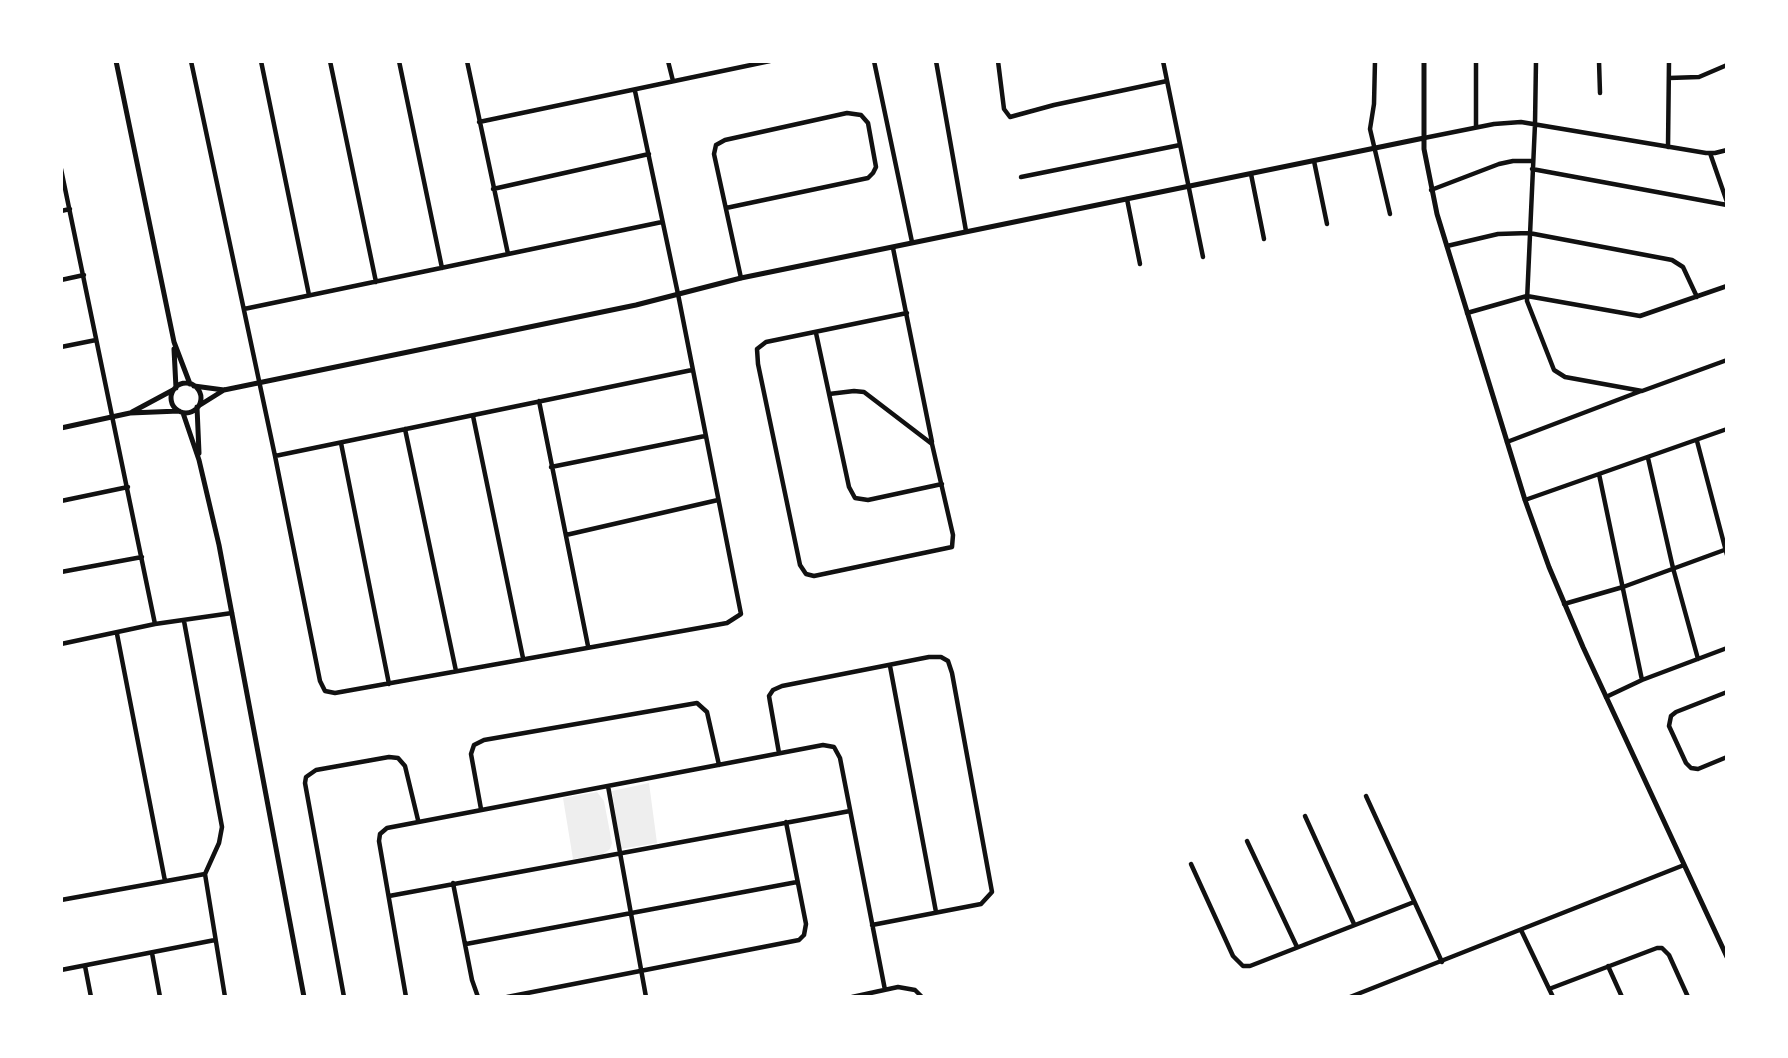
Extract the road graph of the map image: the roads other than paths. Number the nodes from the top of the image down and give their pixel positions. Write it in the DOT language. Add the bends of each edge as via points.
graph roads {
  1 [pos="116,61"];
  2 [pos="191,61"];
  3 [pos="261,61"];
  4 [pos="330,61"];
  5 [pos="399,61"];
  6 [pos="467,61"];
  7 [pos="668,61"];
  8 [pos="770,61"];
  9 [pos="874,61"];
  10 [pos="936,61"];
  11 [pos="998,61"];
  12 [pos="1163,61"];
  13 [pos="1375,61"];
  14 [pos="1424,61"];
  15 [pos="1476,61"];
  16 [pos="1536,61"];
  17 [pos="1599,61"];
  18 [pos="1669,61"];
  19 [pos="1727,65"];
  20 [pos="1669,78"];
  21 [pos="1167,80"];
  22 [pos="673,81"];
  23 [pos="635,90"];
  24 [pos="1600,93"];
  25 [pos="479,122"];
  26 [pos="1535,124"];
  27 [pos="1476,127"];
  28 [pos="1424,138"];
  29 [pos="1180,145"];
  30 [pos="1668,147"];
  31 [pos="1376,148"];
  32 [pos="1727,150"];
  33 [pos="1710,153"];
  34 [pos="649,154"];
  35 [pos="1314,161"];
  36 [pos="1533,161"];
  37 [pos="61,169"];
  38 [pos="1532,169"];
  39 [pos="1251,174"];
  40 [pos="1021,177"];
  41 [pos="1188,186"];
  42 [pos="493,188"];
  43 [pos="1432,190"];
  44 [pos="1126,198"];
  45 [pos="1727,204"];
  46 [pos="726,208"];
  47 [pos="70,209"];
  48 [pos="61,211"];
  49 [pos="1390,215"];
  50 [pos="662,222"];
  51 [pos="1327,224"];
  52 [pos="966,231"];
  53 [pos="1529,233"];
  54 [pos="1264,239"];
  55 [pos="912,242"];
  56 [pos="1446,246"];
  57 [pos="893,248"];
  58 [pos="508,254"];
  59 [pos="1203,257"];
  60 [pos="1140,264"];
  61 [pos="442,268"];
  62 [pos="84,275"];
  63 [pos="740,278"];
  64 [pos="61,280"];
  65 [pos="376,282"];
  66 [pos="1727,286"];
  67 [pos="678,293"];
  68 [pos="309,295"];
  69 [pos="1527,296"];
  70 [pos="1697,297"];
  71 [pos="244,309"];
  72 [pos="907,313"];
  73 [pos="1467,313"];
  74 [pos="816,333"];
  75 [pos="96,340"];
  76 [pos="174,342"];
  77 [pos="61,347"];
  78 [pos="1727,360"];
  79 [pos="692,370"];
  80 [pos="258,382"];
  81 [pos="192,385"];
  82 [pos="175,388"];
  83 [pos="224,390"];
  84 [pos="1642,391"];
  85 [pos="829,394"];
  86 [pos="539,401"];
  87 [pos="197,407"];
  88 [pos="181,412"];
  89 [pos="130,413"];
  90 [pos="472,416"];
  91 [pos="114,417"];
  92 [pos="61,428"];
  93 [pos="405,429"];
  94 [pos="1727,429"];
  95 [pos="705,436"];
  96 [pos="1697,441"];
  97 [pos="1507,442"];
  98 [pos="341,443"];
  99 [pos="932,444"];
  100 [pos="275,456"];
  101 [pos="1648,458"];
  102 [pos="199,460"];
  103 [pos="551,467"];
  104 [pos="1599,474"];
  105 [pos="943,484"];
  106 [pos="128,486"];
  107 [pos="61,500"];
  108 [pos="718,500"];
  109 [pos="1525,500"];
  110 [pos="566,535"];
  111 [pos="1726,551"];
  112 [pos="142,557"];
  113 [pos="1673,568"];
  114 [pos="61,572"];
  115 [pos="1623,587"];
  116 [pos="1564,604"];
  117 [pos="232,613"];
  118 [pos="184,621"];
  119 [pos="155,624"];
  120 [pos="117,634"];
  121 [pos="61,644"];
  122 [pos="588,646"];
  123 [pos="1727,648"];
  124 [pos="523,658"];
  125 [pos="1698,659"];
  126 [pos="890,666"];
  127 [pos="456,671"];
  128 [pos="1642,680"];
  129 [pos="389,684"];
  130 [pos="1727,692"];
  131 [pos="1606,697"];
  132 [pos="779,753"];
  133 [pos="1727,757"];
  134 [pos="719,765"];
  135 [pos="608,786"];
  136 [pos="1366,796"];
  137 [pos="481,809"];
  138 [pos="850,811"];
  139 [pos="1304,816"];
  140 [pos="418,820"];
  141 [pos="786,822"];
  142 [pos="1247,841"];
  143 [pos="620,853"];
  144 [pos="1191,864"];
  145 [pos="1684,865"];
  146 [pos="205,874"];
  147 [pos="165,881"];
  148 [pos="797,882"];
  149 [pos="453,884"];
  150 [pos="389,895"];
  151 [pos="61,901"];
  152 [pos="1414,902"];
  153 [pos="936,912"];
  154 [pos="631,914"];
  155 [pos="1354,924"];
  156 [pos="872,925"];
  157 [pos="1521,930"];
  158 [pos="215,940"];
  159 [pos="466,944"];
  160 [pos="1297,947"];
  161 [pos="152,953"];
  162 [pos="1727,957"];
  163 [pos="1442,961"];
  164 [pos="85,965"];
  165 [pos="1608,966"];
  166 [pos="61,970"];
  167 [pos="642,972"];
  168 [pos="1549,989"];
  169 [pos="885,990"];
  170 [pos="91,997"];
  171 [pos="160,997"];
  172 [pos="225,997"];
  173 [pos="304,997"];
  174 [pos="344,997"];
  175 [pos="406,997"];
  176 [pos="478,997"];
  177 [pos="507,997"];
  178 [pos="646,997"];
  179 [pos="852,997"];
  180 [pos="922,997"];
  181 [pos="1350,997"];
  182 [pos="1553,997"];
  183 [pos="1622,997"];
  184 [pos="1688,997"];
  1 -- 76 [label="street"];
  2 -- 71 [label="street"];
  3 -- 68 [label="street"];
  4 -- 65 [label="street"];
  5 -- 61 [label="street"];
  6 -- 25 [label="street"];
  7 -- 22 [label="street"];
  8 -- 22 [label="street"];
  9 -- 55 [label="street"];
  10 -- 52 [label="street"];
  11 -- 21 [label="street" via="1007,113 1012,117"];
  12 -- 21 [label="street"];
  13 -- 31 [label="street" via="1369,125"];
  14 -- 28 [label="street"];
  15 -- 27 [label="street"];
  16 -- 26 [label="street"];
  17 -- 24 [label="street"];
  18 -- 20 [label="street"];
  19 -- 20 [label="street" via="1703,76"];
  20 -- 30 [label="street"];
  21 -- 29 [label="street"];
  22 -- 23 [label="street"];
  23 -- 25 [label="street"];
  23 -- 34 [label="street"];
  25 -- 42 [label="street"];
  26 -- 27 [label="street"];
  26 -- 30 [label="street"];
  26 -- 36 [label="street"];
  27 -- 28 [label="street"];
  28 -- 31 [label="street"];
  28 -- 43 [label="street"];
  29 -- 40 [label="street"];
  29 -- 41 [label="street"];
  30 -- 33 [label="street"];
  31 -- 35 [label="street"];
  31 -- 49 [label="street"];
  32 -- 33 [label="street"];
  33 -- 45 [label="street"];
  34 -- 42 [label="street"];
  34 -- 50 [label="street"];
  35 -- 39 [label="street"];
  35 -- 51 [label="street"];
  36 -- 38 [label="street"];
  36 -- 43 [label="street" via="1499,164"];
  37 -- 47 [label="street"];
  38 -- 45 [label="street"];
  38 -- 53 [label="street"];
  39 -- 41 [label="street"];
  39 -- 54 [label="street"];
  41 -- 44 [label="street"];
  41 -- 59 [label="street"];
  42 -- 58 [label="street"];
  43 -- 56 [label="street"];
  44 -- 52 [label="street"];
  44 -- 60 [label="street"];
  46 -- 46 [label="street" via="714,155 720,143 847,113 861,116 870,128 876,167 867,178"];
  46 -- 63 [label="street"];
  47 -- 48 [label="street"];
  47 -- 62 [label="street"];
  50 -- 58 [label="street"];
  50 -- 67 [label="street"];
  52 -- 55 [label="street"];
  53 -- 56 [label="street" via="1497,234"];
  53 -- 69 [label="street"];
  53 -- 70 [label="street" via="1676,261"];
  55 -- 57 [label="street"];
  56 -- 73 [label="street"];
  57 -- 63 [label="street"];
  57 -- 72 [label="street"];
  58 -- 61 [label="street"];
  61 -- 65 [label="street"];
  62 -- 64 [label="street"];
  62 -- 75 [label="street"];
  63 -- 67 [label="street"];
  65 -- 68 [label="street"];
  66 -- 70 [label="street"];
  67 -- 79 [label="street"];
  67 -- 80 [label="street"];
  68 -- 71 [label="street"];
  69 -- 70 [label="street" via="1633,316"];
  69 -- 73 [label="street"];
  69 -- 84 [label="street" via="1558,374"];
  71 -- 80 [label="street"];
  72 -- 74 [label="street"];
  72 -- 99 [label="street"];
  73 -- 97 [label="street"];
  74 -- 85 [label="street"];
  74 -- 105 [label="street" via="766,342 757,353 804,572 814,576 950,548 954,543"];
  75 -- 77 [label="street"];
  75 -- 91 [label="street"];
  76 -- 81 [label="street"];
  76 -- 82 [label="street"];
  78 -- 84 [label="street"];
  79 -- 86 [label="street"];
  79 -- 95 [label="street"];
  80 -- 83 [label="street"];
  80 -- 100 [label="street"];
  81 -- 82 [label="street"];
  81 -- 83 [label="street"];
  81 -- 87 [label="street" via="200,398"];
  82 -- 88 [label="street" via="171,399"];
  82 -- 89 [label="street"];
  83 -- 87 [label="street"];
  84 -- 97 [label="street"];
  85 -- 99 [label="street" via="864,392"];
  85 -- 105 [label="street" via="855,498 868,500"];
  86 -- 90 [label="street"];
  86 -- 103 [label="street"];
  87 -- 88 [label="street"];
  87 -- 102 [label="street"];
  88 -- 89 [label="street"];
  88 -- 102 [label="street"];
  89 -- 91 [label="street"];
  90 -- 93 [label="street"];
  90 -- 124 [label="street"];
  91 -- 92 [label="street"];
  91 -- 106 [label="street"];
  93 -- 98 [label="street"];
  93 -- 127 [label="street"];
  94 -- 96 [label="street"];
  95 -- 103 [label="street"];
  95 -- 108 [label="street"];
  96 -- 101 [label="street"];
  96 -- 111 [label="street"];
  97 -- 109 [label="street"];
  98 -- 100 [label="street"];
  98 -- 129 [label="street"];
  99 -- 105 [label="street"];
  100 -- 129 [label="street" via="320,681 326,691 335,693"];
  101 -- 104 [label="street"];
  101 -- 113 [label="street"];
  102 -- 117 [label="street"];
  103 -- 110 [label="street"];
  104 -- 109 [label="street"];
  104 -- 115 [label="street"];
  106 -- 107 [label="street"];
  106 -- 112 [label="street"];
  108 -- 110 [label="street"];
  108 -- 122 [label="street" via="741,607 738,618"];
  109 -- 116 [label="street"];
  110 -- 122 [label="street"];
  111 -- 113 [label="street"];
  112 -- 114 [label="street"];
  112 -- 119 [label="street"];
  113 -- 115 [label="street"];
  113 -- 125 [label="street"];
  115 -- 116 [label="street"];
  115 -- 128 [label="street"];
  116 -- 131 [label="street"];
  117 -- 118 [label="street"];
  117 -- 173 [label="street"];
  118 -- 119 [label="street"];
  118 -- 146 [label="street" via="222,827"];
  119 -- 120 [label="street"];
  120 -- 121 [label="street"];
  120 -- 147 [label="street"];
  122 -- 124 [label="street"];
  123 -- 125 [label="street"];
  124 -- 127 [label="street"];
  125 -- 128 [label="street"];
  126 -- 132 [label="street" via="773,690 769,702"];
  126 -- 153 [label="street"];
  126 -- 153 [label="street" via="941,657 950,666 990,872 992,892 986,901"];
  127 -- 129 [label="street"];
  128 -- 131 [label="street"];
  130 -- 133 [label="street" via="1676,712 1669,726 1691,768"];
  131 -- 145 [label="street"];
  132 -- 134 [label="street"];
  132 -- 138 [label="street" via="834,747"];
  134 -- 135 [label="street"];
  134 -- 137 [label="street" via="707,712 697,703 498,738 479,742 472,749"];
  135 -- 137 [label="street"];
  135 -- 143 [label="street"];
  136 -- 152 [label="street"];
  137 -- 140 [label="street"];
  138 -- 141 [label="street"];
  138 -- 156 [label="street"];
  139 -- 155 [label="street"];
  140 -- 150 [label="street" via="393,825 378,837"];
  140 -- 174 [label="street" via="405,766 398,758 316,770 305,780"];
  141 -- 143 [label="street"];
  141 -- 148 [label="street"];
  142 -- 160 [label="street"];
  143 -- 149 [label="street"];
  143 -- 154 [label="street"];
  144 -- 160 [label="street" via="1233,956 1243,966"];
  145 -- 157 [label="street"];
  145 -- 162 [label="street"];
  146 -- 147 [label="street"];
  146 -- 158 [label="street"];
  147 -- 151 [label="street"];
  148 -- 154 [label="street"];
  148 -- 167 [label="street" via="806,924 799,940"];
  149 -- 150 [label="street"];
  149 -- 159 [label="street"];
  150 -- 175 [label="street"];
  152 -- 155 [label="street"];
  152 -- 163 [label="street"];
  153 -- 156 [label="street"];
  154 -- 159 [label="street"];
  154 -- 167 [label="street"];
  155 -- 160 [label="street"];
  156 -- 169 [label="street"];
  157 -- 163 [label="street"];
  157 -- 168 [label="street"];
  158 -- 161 [label="street"];
  158 -- 172 [label="street"];
  159 -- 176 [label="street"];
  161 -- 164 [label="street"];
  161 -- 171 [label="street"];
  163 -- 181 [label="street"];
  164 -- 166 [label="street"];
  164 -- 170 [label="street"];
  165 -- 168 [label="street"];
  165 -- 183 [label="street"];
  165 -- 184 [label="street" via="1662,948"];
  167 -- 177 [label="street"];
  167 -- 178 [label="street"];
  168 -- 182 [label="street"];
  169 -- 179 [label="street"];
  169 -- 180 [label="street" via="907,988"];
}
